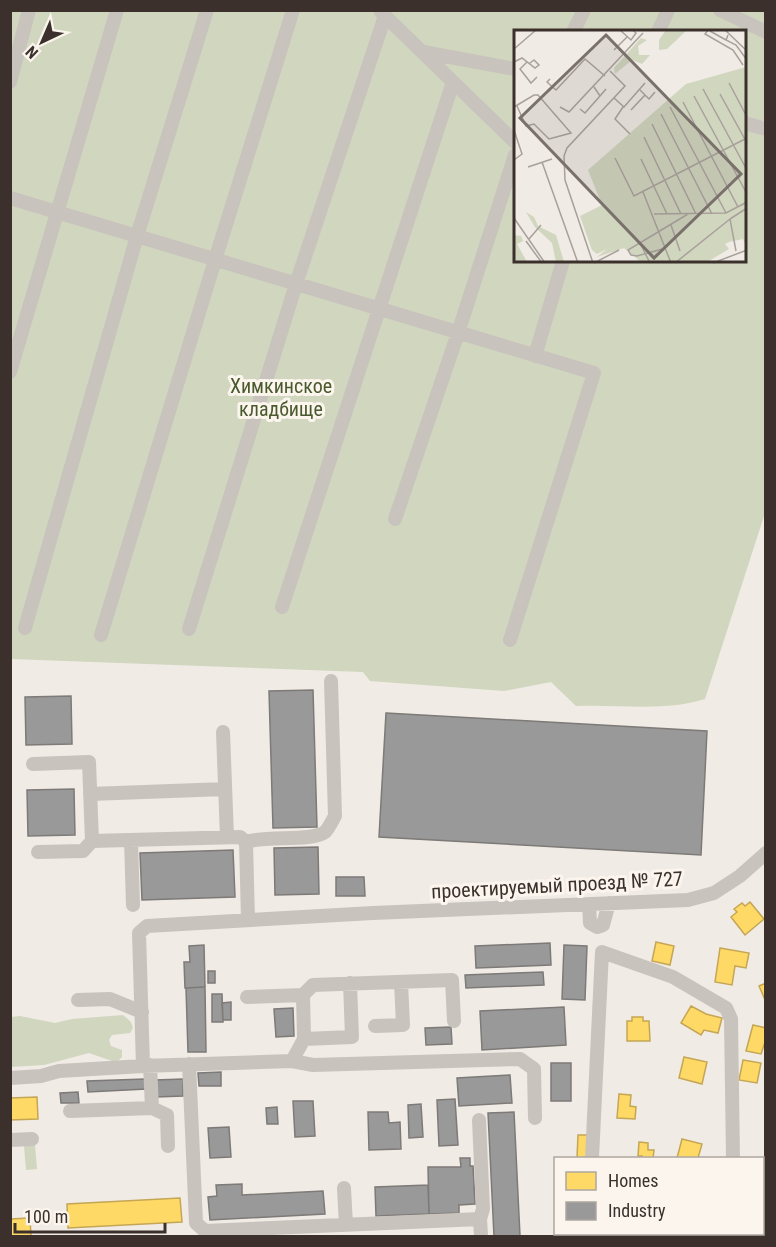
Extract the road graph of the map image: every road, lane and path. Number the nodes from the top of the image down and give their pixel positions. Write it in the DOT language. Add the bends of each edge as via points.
graph roads {
  1 [pos="29,10"];
  2 [pos="117,10"];
  3 [pos="207,10"];
  4 [pos="293,10"];
  5 [pos="584,10"];
  6 [pos="668,10"];
  7 [pos="720,10"];
  8 [pos="382,13"];
  9 [pos="574,30"];
  10 [pos="659,30"];
  11 [pos="765,32"];
  12 [pos="423,52"];
  13 [pos="514,69"];
  14 [pos="10,82"];
  15 [pos="453,82"];
  16 [pos="746,124"];
  17 [pos="765,129"];
  18 [pos="514,141"];
  19 [pos="514,158"];
  20 [pos="10,198"];
  21 [pos="59,213"];
  22 [pos="137,236"];
  23 [pos="215,260"];
  24 [pos="563,262"];
  25 [pos="296,284"];
  26 [pos="378,309"];
  27 [pos="458,333"];
  28 [pos="535,356"];
  29 [pos="10,372"];
  30 [pos="395,519"];
  31 [pos="282,607"];
  32 [pos="25,628"];
  33 [pos="189,629"];
  34 [pos="101,634"];
  35 [pos="510,640"];
  36 [pos="331,681"];
  37 [pos="223,732"];
  38 [pos="33,764"];
  39 [pos="225,789"];
  40 [pos="90,794"];
  41 [pos="227,837"];
  42 [pos="131,840"];
  43 [pos="92,841"];
  44 [pos="246,842"];
  45 [pos="38,852"];
  46 [pos="765,854"];
  47 [pos="609,903"];
  48 [pos="589,904"];
  49 [pos="133,905"];
  50 [pos="248,920"];
  51 [pos="603,925"];
  52 [pos="602,952"];
  53 [pos="401,982"];
  54 [pos="350,984"];
  55 [pos="303,995"];
  56 [pos="247,997"];
  57 [pos="78,999"];
  58 [pos="142,1012"];
  59 [pos="454,1021"];
  60 [pos="375,1026"];
  61 [pos="304,1039"];
  62 [pos="292,1061"];
  63 [pos="189,1064"];
  64 [pos="147,1065"];
  65 [pos="10,1078"];
  66 [pos="152,1108"];
  67 [pos="70,1111"];
  68 [pos="536,1118"];
  69 [pos="479,1120"];
  70 [pos="32,1139"];
  71 [pos="10,1140"];
  72 [pos="168,1146"];
  73 [pos="592,1157"];
  74 [pos="733,1157"];
  75 [pos="344,1188"];
  76 [pos="480,1219"];
  77 [pos="355,1228"];
  78 [pos="481,1236"];
  1 -- 14 [label="street"];
  2 -- 21 [label="street"];
  3 -- 22 [label="street"];
  4 -- 23 [label="street"];
  5 -- 9 [label="street"];
  6 -- 10 [label="street"];
  7 -- 11 [label="street"];
  8 -- 12 [label="street"];
  8 -- 25 [label="street"];
  12 -- 13 [label="street"];
  12 -- 15 [label="street"];
  15 -- 18 [label="street"];
  15 -- 26 [label="street"];
  16 -- 17 [label="street"];
  19 -- 27 [label="street"];
  20 -- 21 [label="street"];
  21 -- 22 [label="street"];
  21 -- 29 [label="street"];
  22 -- 23 [label="street"];
  22 -- 32 [label="street"];
  23 -- 25 [label="street"];
  23 -- 34 [label="street"];
  24 -- 28 [label="street"];
  25 -- 26 [label="street"];
  25 -- 33 [label="street"];
  26 -- 27 [label="street"];
  26 -- 31 [label="street"];
  27 -- 28 [label="street"];
  27 -- 30 [label="street"];
  28 -- 35 [label="street" via="594,373"];
  36 -- 44 [label="street" via="335,816 327,831 317,836"];
  37 -- 39 [label="street"];
  38 -- 40 [label="street" via="89,762"];
  39 -- 40 [label="street"];
  39 -- 41 [label="street"];
  40 -- 43 [label="street"];
  41 -- 42 [label="street"];
  41 -- 44 [label="street" via="240,837"];
  42 -- 43 [label="street"];
  42 -- 49 [label="street"];
  43 -- 45 [label="street" via="83,851"];
  44 -- 50 [label="street"];
  46 -- 47 [label="street, проектируемый проезд № 727" via="714,893 688,900"];
  47 -- 48 [label="street, проектируемый проезд № 727"];
  47 -- 51 [label="street"];
  48 -- 50 [label="street, проектируемый проезд № 727"];
  48 -- 51 [label="street" via="590,923"];
  50 -- 58 [label="street, проектируемый проезд № 727" via="147,926 139,933"];
  51 -- 52 [label="street"];
  52 -- 73 [label="street"];
  52 -- 74 [label="street" via="673,977 726,1008 731,1019"];
  53 -- 54 [label="street"];
  53 -- 59 [label="street" via="452,980"];
  53 -- 60 [label="street" via="403,1025"];
  54 -- 55 [label="street" via="313,985"];
  54 -- 61 [label="street" via="352,1037"];
  55 -- 56 [label="street"];
  55 -- 61 [label="street"];
  57 -- 58 [label="street" via="110,999"];
  58 -- 64 [label="street"];
  61 -- 62 [label="street"];
  62 -- 63 [label="street"];
  62 -- 68 [label="street" via="313,1065 520,1059 534,1069"];
  63 -- 64 [label="street"];
  63 -- 77 [label="street" via="196,1223 205,1231"];
  64 -- 65 [label="street"];
  64 -- 66 [label="street"];
  66 -- 67 [label="street"];
  66 -- 72 [label="street" via="167,1115"];
  69 -- 76 [label="street" via="483,1209"];
  70 -- 71 [label="street"];
  75 -- 77 [label="street"];
  76 -- 77 [label="street"];
  76 -- 78 [label="street"];
}
